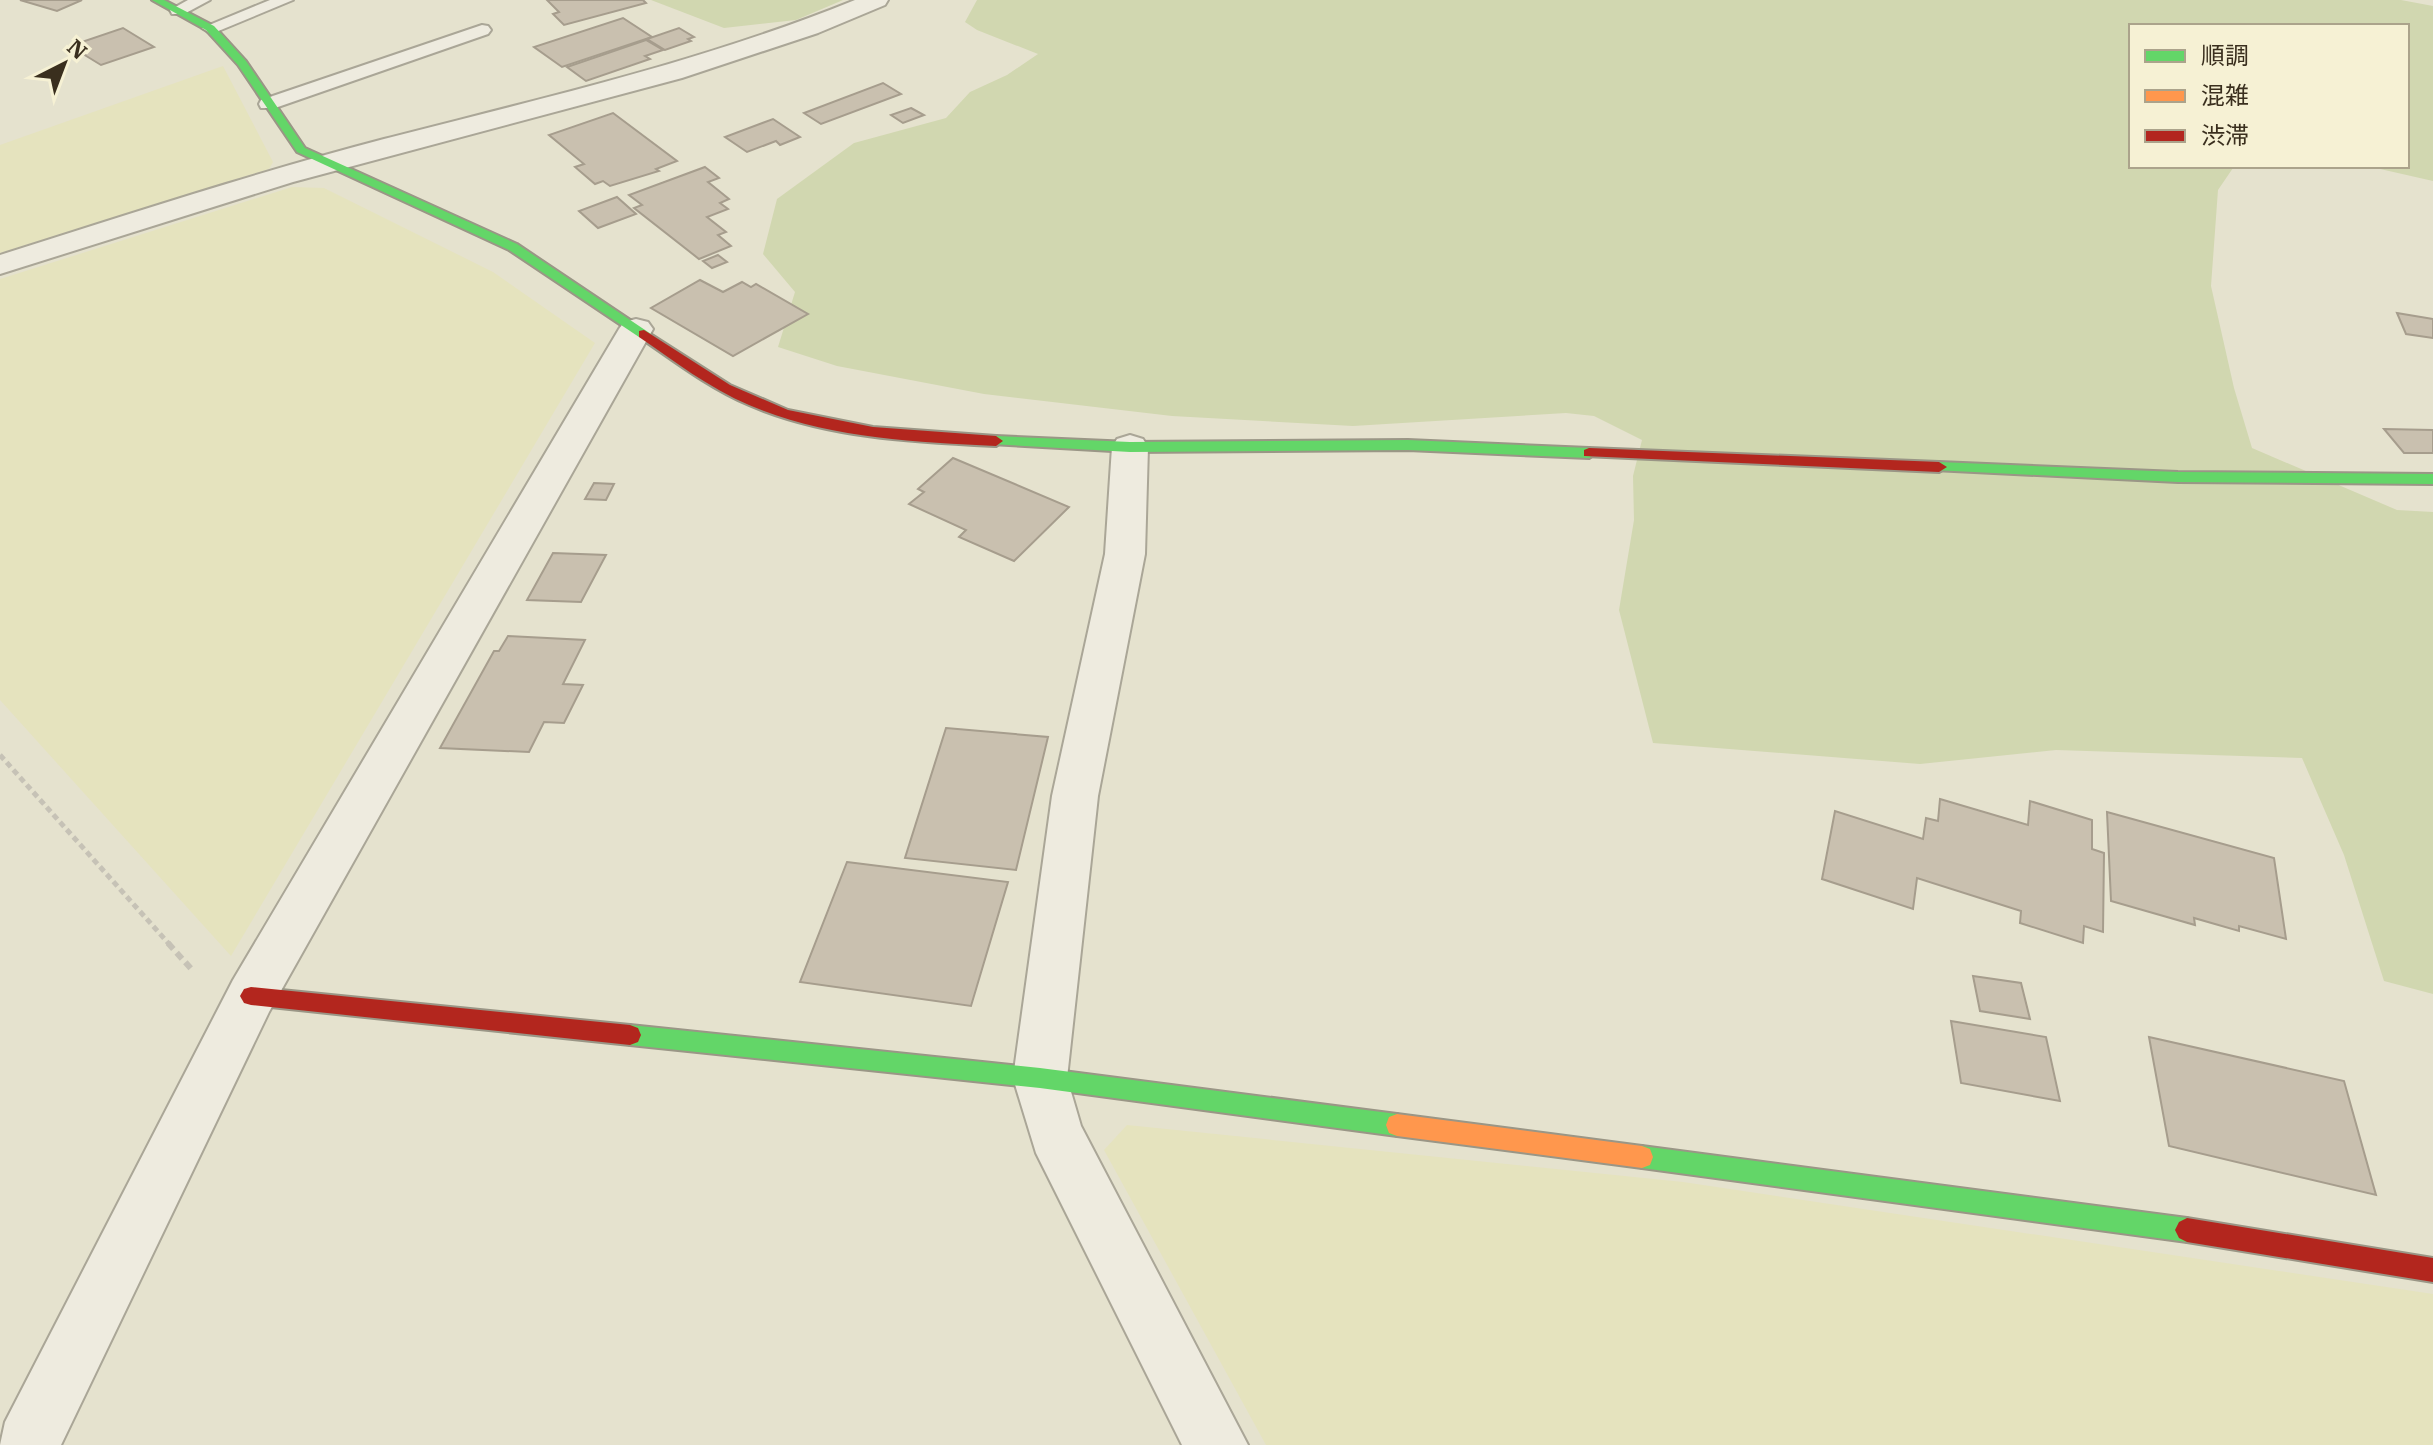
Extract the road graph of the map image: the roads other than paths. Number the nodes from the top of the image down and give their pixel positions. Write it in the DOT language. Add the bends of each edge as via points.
graph roads {
  1 [pos="157,0"];
  2 [pos="202,0"];
  3 [pos="285,0"];
  4 [pos="876,0"];
  5 [pos="178,10"];
  6 [pos="210,28"];
  7 [pos="482,30"];
  8 [pos="268,104"];
  9 [pos="325,164"];
  10 [pos="0,265"];
  11 [pos="636,329"];
  12 [pos="1130,447"];
  13 [pos="2433,479"];
  14 [pos="245,1008"];
  15 [pos="1040,1078"];
  16 [pos="2433,1270"];
  17 [pos="28,1445"];
  18 [pos="1216,1445"];
  1 -- 5 [label="street"];
  2 -- 5 [label="lane"];
  3 -- 6 [label="lane"];
  4 -- 9 [label="street" via="672,73"];
  5 -- 6 [label="street"];
  6 -- 8 [label="street" via="242,63"];
  7 -- 8 [label="lane"];
  8 -- 9 [label="street" via="301,150"];
  9 -- 10 [label="street"];
  9 -- 11 [label="street" via="513,247"];
  11 -- 12 [label="street" via="721,385 828,426 931,438"];
  11 -- 14 [label="street"];
  12 -- 13 [label="street" via="1408,445 2178,477"];
  12 -- 15 [label="street" via="1125,554 1075,796"];
  14 -- 15 [label="street"];
  14 -- 17 [label="street"];
  15 -- 16 [label="street" via="2152,1224"];
  15 -- 18 [label="street" via="1056,1134"];
}
